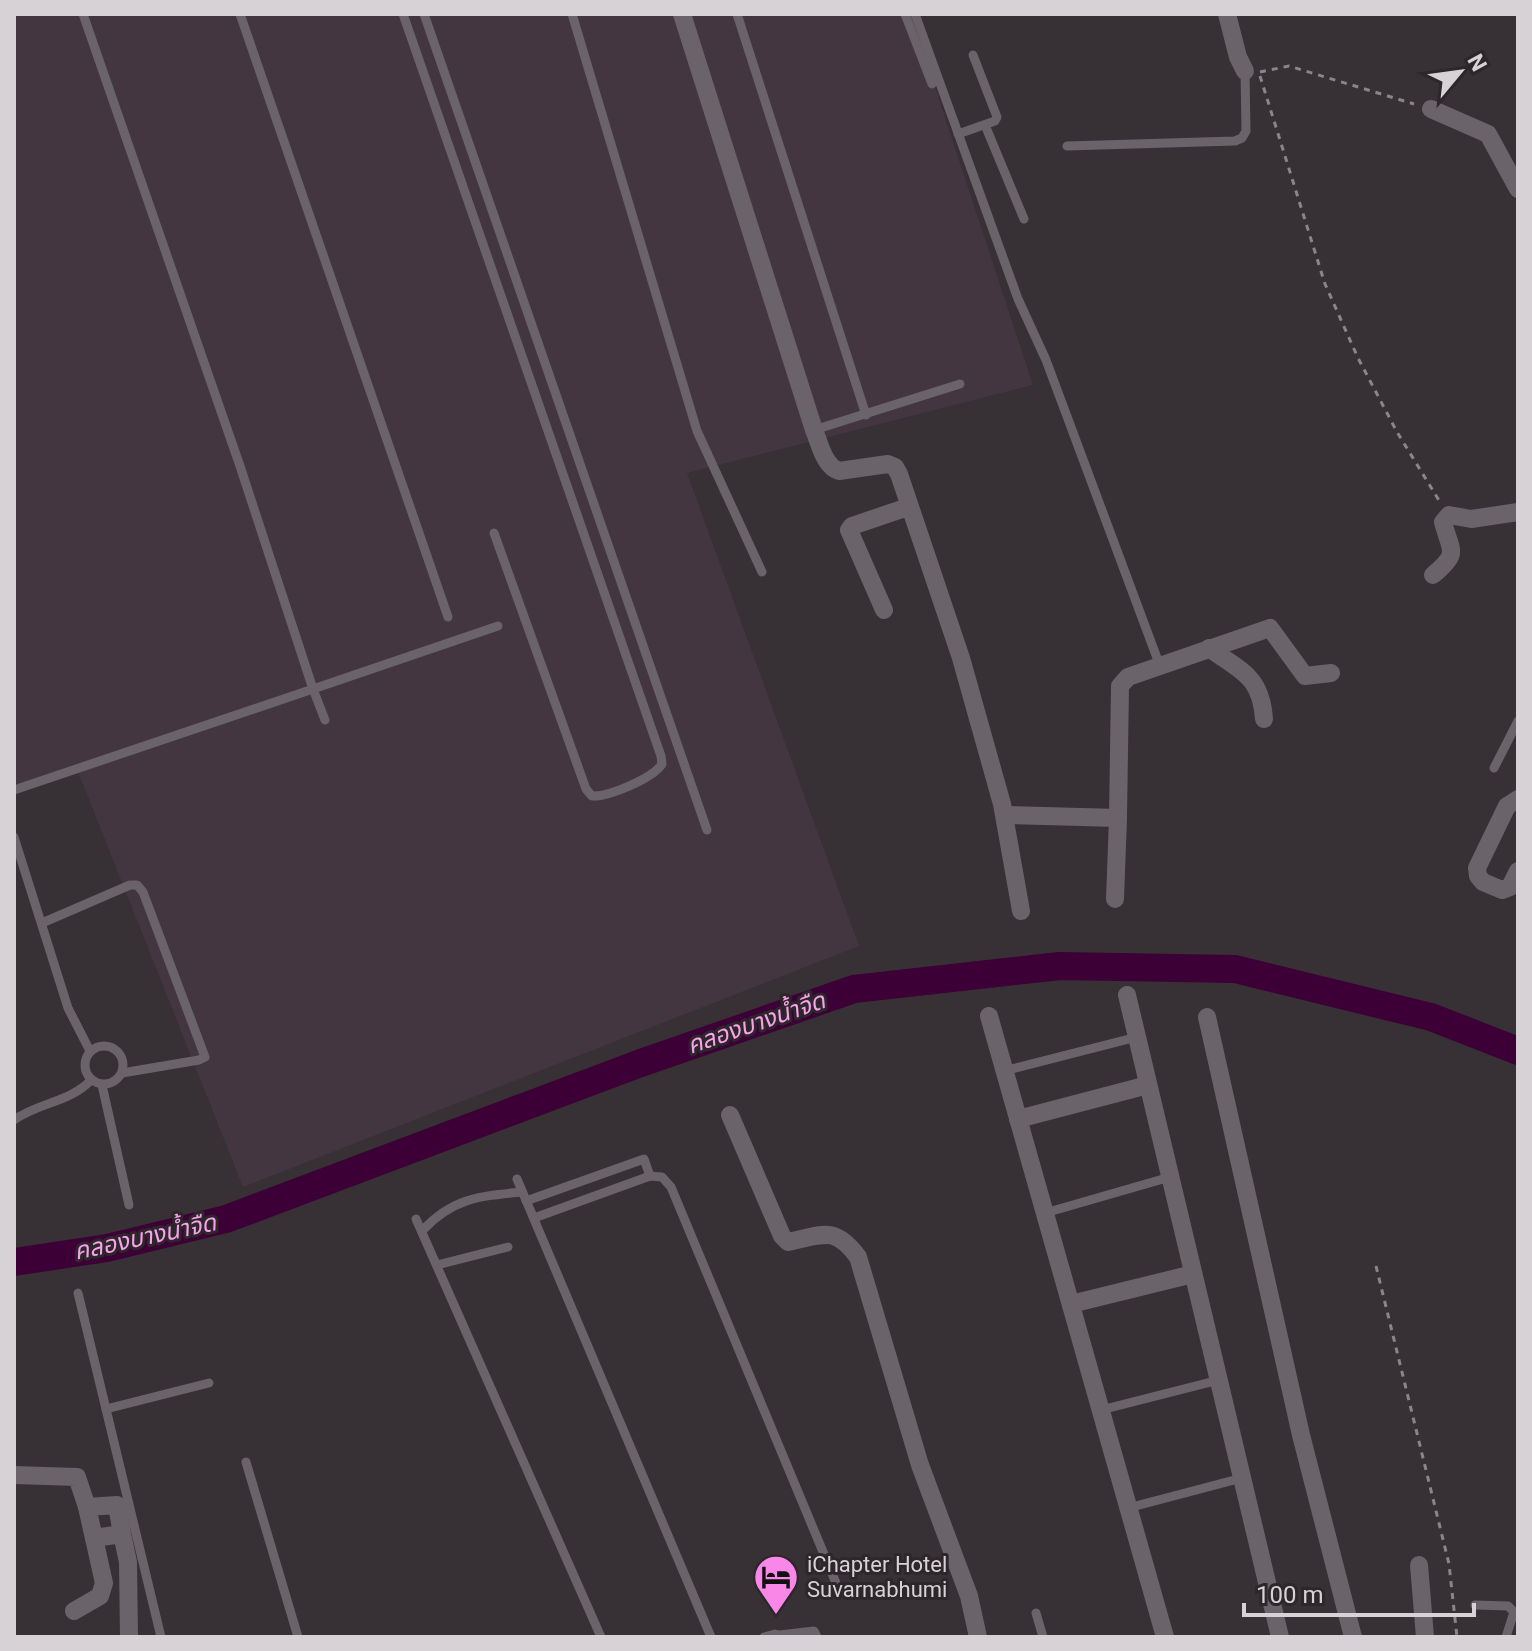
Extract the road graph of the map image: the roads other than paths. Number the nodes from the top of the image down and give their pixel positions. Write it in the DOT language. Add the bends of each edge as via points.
graph roads {
  1 [pos="83,14"];
  2 [pos="240,14"];
  3 [pos="403,14"];
  4 [pos="424,14"];
  5 [pos="572,14"];
  6 [pos="682,14"];
  7 [pos="737,14"];
  8 [pos="905,14"];
  9 [pos="915,14"];
  10 [pos="1227,14"];
  11 [pos="973,55"];
  12 [pos="1252,72"];
  13 [pos="932,84"];
  14 [pos="1431,109"];
  15 [pos="985,125"];
  16 [pos="958,134"];
  17 [pos="1067,146"];
  18 [pos="1518,189"];
  19 [pos="1024,219"];
  20 [pos="960,384"];
  21 [pos="866,415"];
  22 [pos="814,430"];
  23 [pos="908,507"];
  24 [pos="1518,512"];
  25 [pos="494,533"];
  26 [pos="762,572"];
  27 [pos="1433,575"];
  28 [pos="884,610"];
  29 [pos="448,617"];
  30 [pos="498,626"];
  31 [pos="1209,648"];
  32 [pos="1160,666"];
  33 [pos="1331,673"];
  34 [pos="313,689"];
  35 [pos="1264,719"];
  36 [pos="325,720"];
  37 [pos="1518,721"];
  38 [pos="1494,768"];
  39 [pos="14,790"];
  40 [pos="1518,799"];
  41 [pos="1005,815"];
  42 [pos="1118,818"];
  43 [pos="707,830"];
  44 [pos="14,837"];
  45 [pos="1518,871"];
  46 [pos="1115,899"];
  47 [pos="1021,911"];
  48 [pos="42,923"];
  49 [pos="1127,995"];
  50 [pos="989,1016"];
  51 [pos="1207,1017"];
  52 [pos="1137,1037"];
  53 [pos="90,1051"];
  54 [pos="1004,1071"];
  55 [pos="122,1073"];
  56 [pos="91,1080"];
  57 [pos="102,1085"];
  58 [pos="1148,1085"];
  59 [pos="730,1115"];
  60 [pos="1018,1119"];
  61 [pos="14,1120"];
  62 [pos="650,1176"];
  63 [pos="1170,1177"];
  64 [pos="517,1179"];
  65 [pos="524,1197"];
  66 [pos="129,1205"];
  67 [pos="1045,1213"];
  68 [pos="534,1218"];
  69 [pos="416,1219"];
  70 [pos="422,1231"];
  71 [pos="508,1247"];
  72 [pos="437,1265"];
  73 [pos="1193,1274"];
  74 [pos="78,1293"];
  75 [pos="1071,1304"];
  76 [pos="1219,1380"];
  77 [pos="209,1383"];
  78 [pos="106,1409"];
  79 [pos="1101,1410"];
  80 [pos="246,1462"];
  81 [pos="14,1475"];
  82 [pos="1242,1478"];
  83 [pos="87,1507"];
  84 [pos="1128,1508"];
  85 [pos="122,1534"];
  86 [pos="94,1538"];
  87 [pos="1419,1565"];
  88 [pos="836,1583"];
  89 [pos="1475,1605"];
  90 [pos="74,1611"];
  91 [pos="1036,1613"];
  92 [pos="782,1636"];
  93 [pos="129,1637"];
  94 [pos="161,1637"];
  95 [pos="298,1637"];
  96 [pos="601,1637"];
  97 [pos="711,1637"];
  98 [pos="764,1637"];
  99 [pos="817,1637"];
  100 [pos="978,1637"];
  101 [pos="1043,1637"];
  102 [pos="1165,1637"];
  103 [pos="1280,1637"];
  104 [pos="1353,1637"];
  105 [pos="1425,1637"];
  106 [pos="1506,1637"];
  1 -- 34 [label="lane"];
  2 -- 29 [label="lane"];
  3 -- 25 [label="lane" via="661,756 656,773 602,797 586,789"];
  4 -- 43 [label="lane"];
  5 -- 26 [label="lane" via="697,431"];
  6 -- 22 [label="street"];
  7 -- 21 [label="lane"];
  8 -- 13 [label="lane"];
  9 -- 16 [label="lane"];
  10 -- 12 [label="street" via="1238,57"];
  11 -- 15 [label="lane" via="997,117"];
  12 -- 17 [label="lane" via="1246,131 1235,141"];
  14 -- 18 [label="street" via="1488,134"];
  15 -- 16 [label="lane"];
  15 -- 19 [label="lane"];
  16 -- 32 [label="lane"];
  20 -- 21 [label="lane"];
  21 -- 22 [label="lane"];
  22 -- 23 [label="street" via="831,468 895,467"];
  23 -- 28 [label="street" via="849,530"];
  23 -- 41 [label="street" via="961,658"];
  24 -- 27 [label="street" via="1471,519 1449,515 1443,522 1453,552"];
  30 -- 34 [label="lane"];
  31 -- 32 [label="street"];
  31 -- 33 [label="street" via="1270,628 1305,676"];
  31 -- 35 [label="street" via="1253,681"];
  32 -- 42 [label="street" via="1128,677 1120,686"];
  34 -- 36 [label="lane"];
  34 -- 39 [label="lane"];
  37 -- 38 [label="lane"];
  40 -- 45 [label="street" via="1507,806 1477,868 1483,882 1502,890 1510,887"];
  41 -- 42 [label="street"];
  41 -- 47 [label="street"];
  42 -- 46 [label="street"];
  44 -- 48 [label="lane"];
  48 -- 53 [label="lane" via="68,1008"];
  48 -- 55 [label="lane" via="130,885 143,892 205,1057"];
  49 -- 52 [label="street"];
  50 -- 54 [label="street"];
  51 -- 104 [label="street" via="1301,1435"];
  52 -- 54 [label="lane"];
  52 -- 58 [label="street"];
  53 -- 55 [label="lane" via="106,1046 117,1051"];
  53 -- 56 [label="lane" via="84,1062"];
  54 -- 60 [label="street"];
  55 -- 57 [label="lane"];
  56 -- 57 [label="lane"];
  56 -- 61 [label="lane" via="69,1096"];
  57 -- 66 [label="lane"];
  58 -- 60 [label="street"];
  58 -- 63 [label="street"];
  59 -- 100 [label="street" via="782,1236 788,1242 829,1234 846,1241 858,1257"];
  60 -- 67 [label="street"];
  62 -- 65 [label="lane" via="644,1159"];
  62 -- 68 [label="lane"];
  62 -- 88 [label="lane" via="662,1177 671,1187"];
  63 -- 67 [label="lane"];
  63 -- 73 [label="street"];
  64 -- 65 [label="lane"];
  65 -- 68 [label="lane"];
  65 -- 70 [label="lane" via="474,1196 446,1209"];
  67 -- 75 [label="street"];
  68 -- 97 [label="lane"];
  69 -- 70 [label="lane"];
  70 -- 72 [label="lane"];
  71 -- 72 [label="lane"];
  72 -- 96 [label="lane"];
  73 -- 75 [label="street"];
  73 -- 76 [label="street"];
  74 -- 78 [label="lane"];
  75 -- 79 [label="street"];
  76 -- 79 [label="lane"];
  76 -- 82 [label="street"];
  77 -- 78 [label="lane"];
  78 -- 94 [label="lane"];
  79 -- 84 [label="street"];
  80 -- 95 [label="lane"];
  81 -- 83 [label="street" via="77,1477"];
  82 -- 84 [label="lane"];
  82 -- 103 [label="street"];
  83 -- 85 [label="street" via="117,1505"];
  83 -- 86 [label="street"];
  84 -- 102 [label="street"];
  85 -- 86 [label="street"];
  85 -- 93 [label="street" via="128,1562"];
  86 -- 90 [label="street" via="104,1583 100,1596"];
  87 -- 105 [label="street"];
  89 -- 106 [label="lane" via="1508,1606 1514,1612"];
  91 -- 101 [label="lane"];
  92 -- 98 [label="lane"];
  92 -- 99 [label="lane" via="814,1631"];
}
